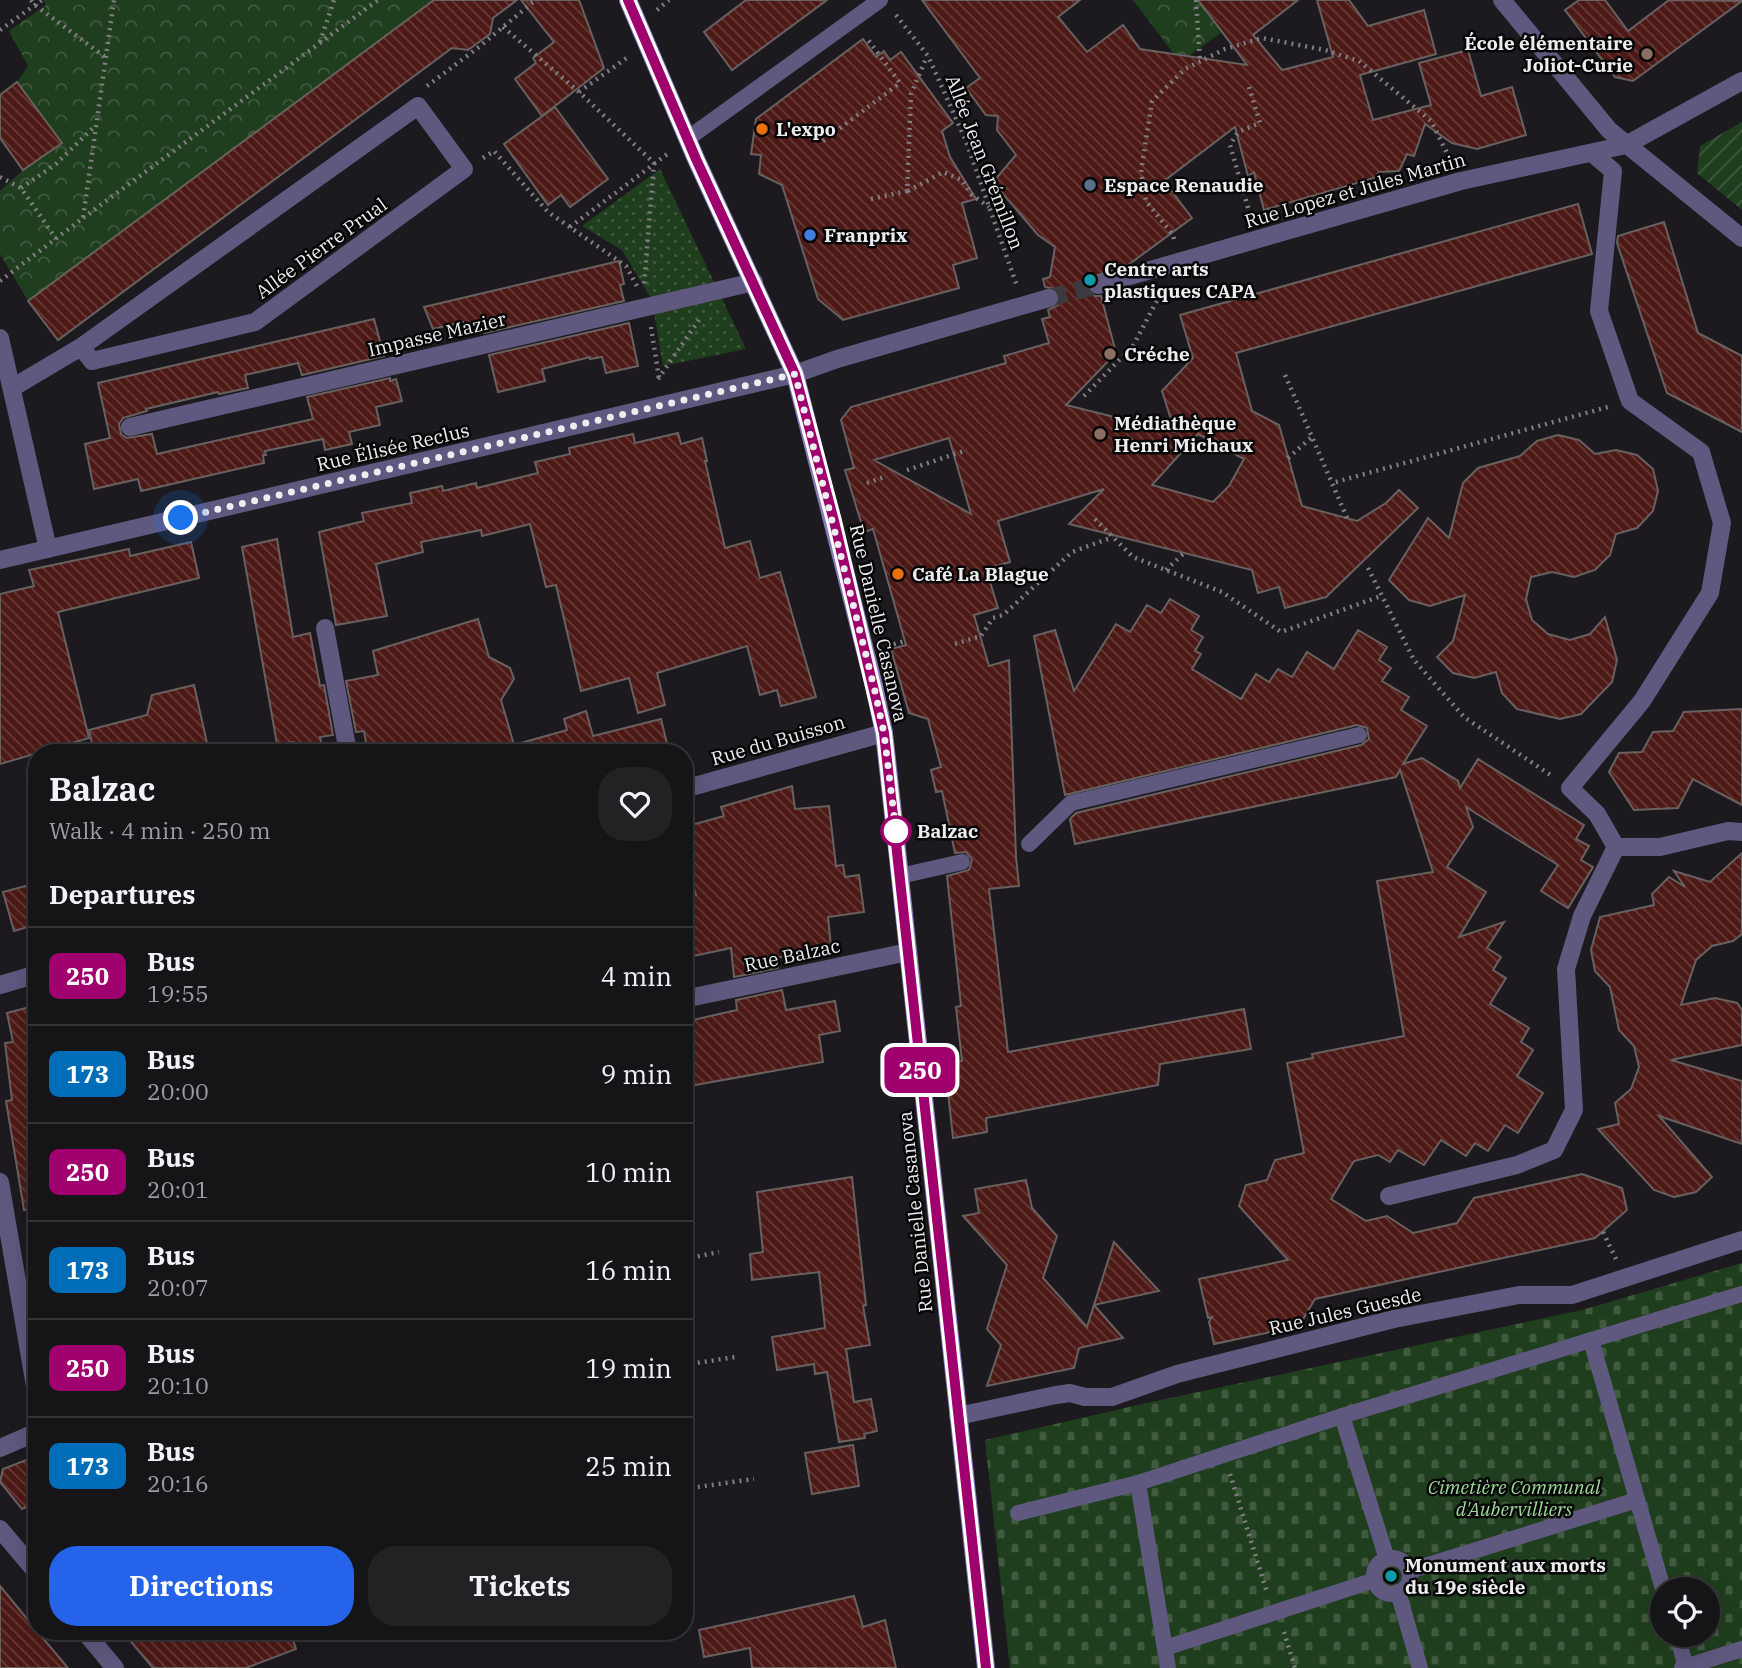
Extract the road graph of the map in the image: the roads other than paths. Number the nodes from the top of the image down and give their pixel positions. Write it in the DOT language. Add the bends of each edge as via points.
graph roads {
  1 [pos="628,0"];
  2 [pos="1502,0"];
  3 [pos="886,5"];
  4 [pos="1742,81"];
  5 [pos="687,138"];
  6 [pos="1626,145"];
  7 [pos="1592,153"];
  8 [pos="1742,238"];
  9 [pos="754,282"];
  10 [pos="1098,285"];
  11 [pos="1049,299"];
  12 [pos="0,338"];
  13 [pos="81,347"];
  14 [pos="795,374"];
  15 [pos="12,388"];
  16 [pos="130,427"];
  17 [pos="48,549"];
  18 [pos="0,560"];
  19 [pos="325,628"];
  20 [pos="884,733"];
  21 [pos="1359,735"];
  22 [pos="347,744"];
  23 [pos="693,786"];
  24 [pos="1742,832"];
  25 [pos="1029,844"];
  26 [pos="1616,847"];
  27 [pos="962,862"];
  28 [pos="900,876"];
  29 [pos="908,952"];
  30 [pos="28,977"];
  31 [pos="0,985"];
  32 [pos="693,997"];
  33 [pos="0,1182"];
  34 [pos="1389,1196"];
  35 [pos="1742,1240"];
  36 [pos="1742,1294"];
  37 [pos="1591,1340"];
  38 [pos="28,1345"];
  39 [pos="958,1416"];
  40 [pos="1342,1416"];
  41 [pos="28,1436"];
  42 [pos="0,1448"];
  43 [pos="1138,1483"];
  44 [pos="1637,1500"];
  45 [pos="1018,1513"];
  46 [pos="0,1529"];
  47 [pos="1387,1559"];
  48 [pos="28,1562"];
  49 [pos="1409,1571"];
  50 [pos="1659,1577"];
  51 [pos="1375,1580"];
  52 [pos="1398,1592"];
  53 [pos="92,1640"];
  54 [pos="1679,1647"];
  55 [pos="1165,1648"];
  56 [pos="1742,1649"];
  57 [pos="115,1668"];
  58 [pos="986,1668"];
  59 [pos="1168,1668"];
  60 [pos="1420,1668"];
  61 [pos="1685,1668"];
  1 -- 5 [label="main road, Rue Danielle Casanova"];
  2 -- 6 [label="street"];
  3 -- 5 [label="lane"];
  4 -- 6 [label="street, Rue Lopez et Jules Martin"];
  5 -- 9 [label="main road, Rue Danielle Casanova"];
  6 -- 7 [label="street, Rue Lopez et Jules Martin"];
  6 -- 8 [label="street"];
  7 -- 10 [label="street, Rue Lopez et Jules Martin" via="1461,181"];
  7 -- 26 [label="street" via="1614,171 1599,311 1630,401 1701,452 1723,523 1710,593 1642,701 1570,788 1597,814"];
  9 -- 14 [label="main road, Rue Danielle Casanova"];
  9 -- 16 [label="street, Impasse Mazier"];
  11 -- 14 [label="street"];
  12 -- 15 [label="street"];
  13 -- 13 [label="street, Allée Pierre Prual" via="418,106 464,169 255,322 92,361"];
  13 -- 15 [label="street"];
  14 -- 17 [label="street, Rue Élisée Reclus"];
  14 -- 20 [label="main road, Rue Danielle Casanova"];
  15 -- 17 [label="street"];
  17 -- 18 [label="street, Rue Élisée Reclus"];
  19 -- 22 [label="street"];
  20 -- 23 [label="street, Rue du Buisson"];
  20 -- 28 [label="main road, Rue Danielle Casanova"];
  21 -- 25 [label="lane" via="1071,803"];
  24 -- 26 [label="street" via="1728,831 1660,847"];
  26 -- 34 [label="street" via="1582,916 1566,969 1574,1110 1554,1150 1517,1165"];
  27 -- 28 [label="lane"];
  28 -- 29 [label="main road, Rue Danielle Casanova"];
  29 -- 32 [label="street, Rue Balzac"];
  29 -- 39 [label="main road, Rue Danielle Casanova"];
  30 -- 31 [label="street"];
  33 -- 38 [label="street"];
  35 -- 39 [label="street, Rue Jules Guesde" via="1572,1295 1519,1295 1394,1319 1177,1374 1120,1395 1070,1393"];
  36 -- 37 [label="lane"];
  37 -- 40 [label="lane"];
  37 -- 44 [label="lane"];
  39 -- 58 [label="main road, Rue Danielle Casanova"];
  40 -- 43 [label="lane"];
  40 -- 47 [label="lane"];
  41 -- 42 [label="street"];
  43 -- 45 [label="lane"];
  43 -- 55 [label="lane"];
  44 -- 49 [label="lane"];
  44 -- 50 [label="lane"];
  46 -- 48 [label="street"];
  47 -- 49 [label="lane" via="1400,1560"];
  47 -- 51 [label="lane" via="1376,1567"];
  49 -- 52 [label="lane" via="1408,1584"];
  51 -- 52 [label="lane" via="1381,1590"];
  51 -- 55 [label="lane"];
  52 -- 60 [label="lane"];
  53 -- 57 [label="street"];
  54 -- 61 [label="lane"];
  55 -- 59 [label="lane"];
  56 -- 61 [label="lane"];
}
